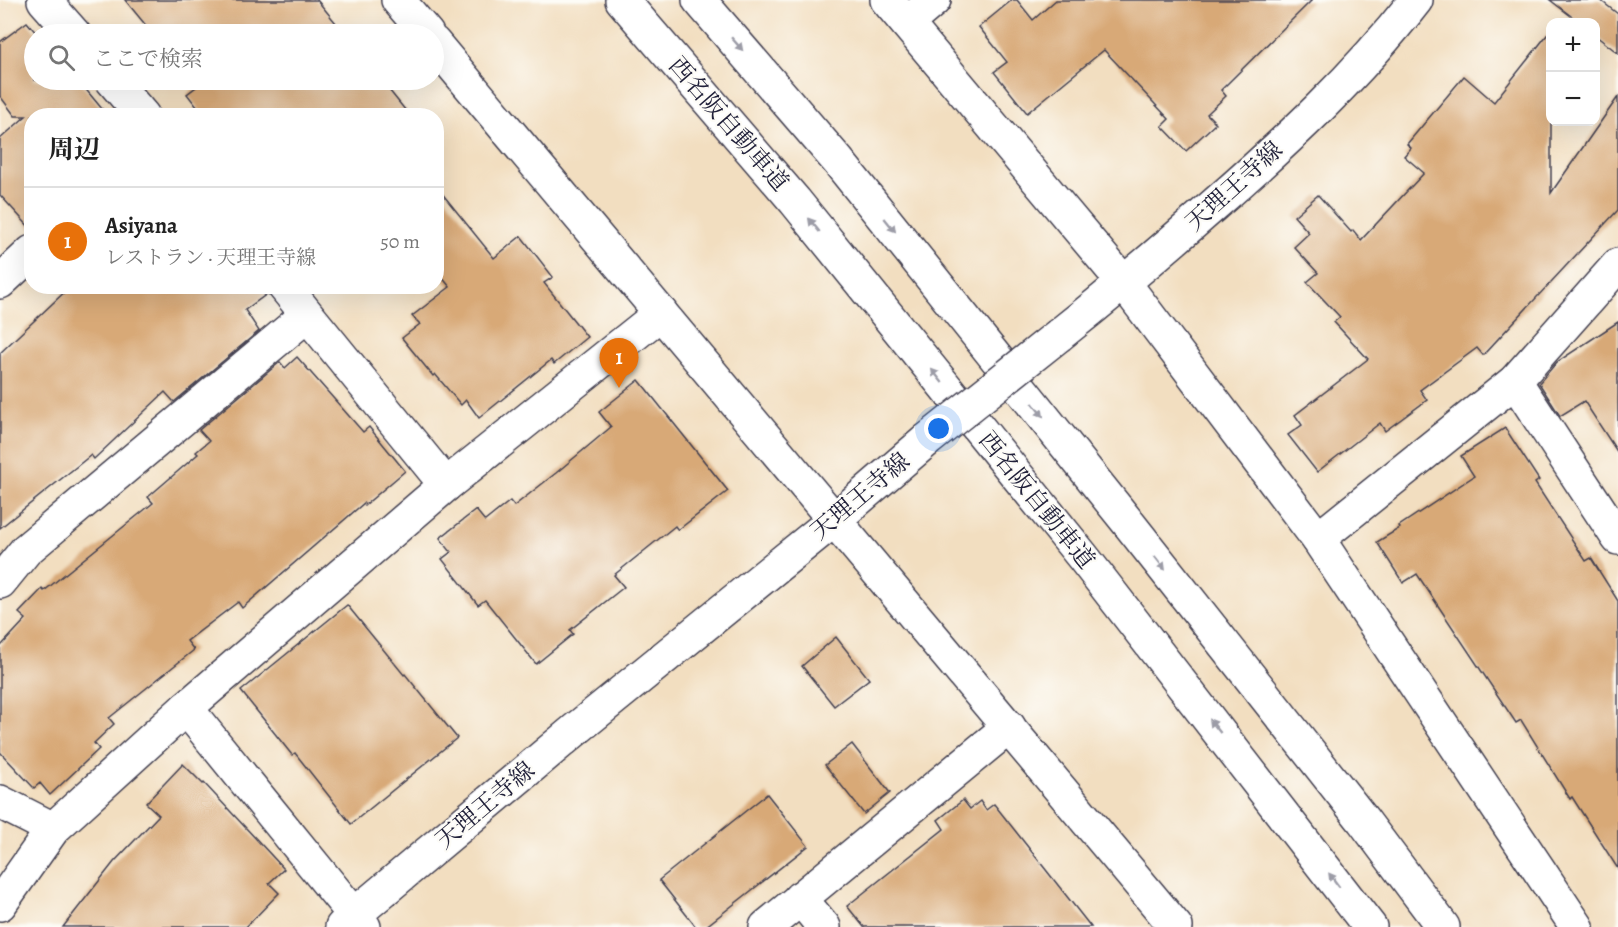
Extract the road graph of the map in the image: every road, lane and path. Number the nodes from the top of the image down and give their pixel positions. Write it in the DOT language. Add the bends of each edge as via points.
graph roads {
  1 [pos="44,0"];
  2 [pos="398,0"];
  3 [pos="622,0"];
  4 [pos="699,0"];
  5 [pos="934,0"];
  6 [pos="1416,0"];
  7 [pos="897,12"];
  8 [pos="65,24"];
  9 [pos="418,24"];
  10 [pos="444,55"];
  11 [pos="121,90"];
  12 [pos="136,108"];
  13 [pos="24,260"];
  14 [pos="1618,266"];
  15 [pos="0,282"];
  16 [pos="1124,284"];
  17 [pos="290,294"];
  18 [pos="661,313"];
  19 [pos="307,315"];
  20 [pos="1515,381"];
  21 [pos="446,485"];
  22 [pos="834,520"];
  23 [pos="1618,538"];
  24 [pos="1318,539"];
  25 [pos="0,582"];
  26 [pos="186,708"];
  27 [pos="1009,727"];
  28 [pos="0,802"];
  29 [pos="53,829"];
  30 [pos="800,898"];
  31 [pos="0,904"];
  32 [pos="353,923"];
  33 [pos="766,927"];
  34 [pos="824,927"];
  35 [pos="1176,927"];
  36 [pos="1370,927"];
  37 [pos="1443,927"];
  38 [pos="1577,927"];
  1 -- 8 [label="main road"];
  2 -- 9 [label="main road"];
  36 -- 3 [label="main road, 西名阪自動車道, one-way" via="1068,538 795,201"];
  4 -- 37 [label="main road, one-way" via="861,189 1363,820"];
  5 -- 7 [label="main road"];
  6 -- 16 [label="main road, 天理王寺線" via="1319,109"];
  7 -- 16 [label="main road"];
  10 -- 18 [label="main road"];
  11 -- 12 [label="main road"];
  13 -- 15 [label="main road"];
  14 -- 20 [label="main road"];
  16 -- 22 [label="main road, 天理王寺線, bridge" via="927,440"];
  16 -- 24 [label="main road"];
  17 -- 19 [label="main road"];
  18 -- 21 [label="main road"];
  18 -- 22 [label="main road"];
  19 -- 21 [label="main road"];
  19 -- 25 [label="main road" via="26,550"];
  20 -- 23 [label="main road"];
  20 -- 24 [label="main road"];
  21 -- 26 [label="main road"];
  22 -- 27 [label="main road"];
  22 -- 32 [label="main road, 天理王寺線" via="575,730"];
  24 -- 38 [label="main road"];
  26 -- 29 [label="main road"];
  26 -- 32 [label="main road"];
  27 -- 30 [label="main road"];
  27 -- 35 [label="main road"];
  28 -- 29 [label="main road"];
  29 -- 31 [label="main road"];
  30 -- 33 [label="main road"];
  30 -- 34 [label="main road"];
}
